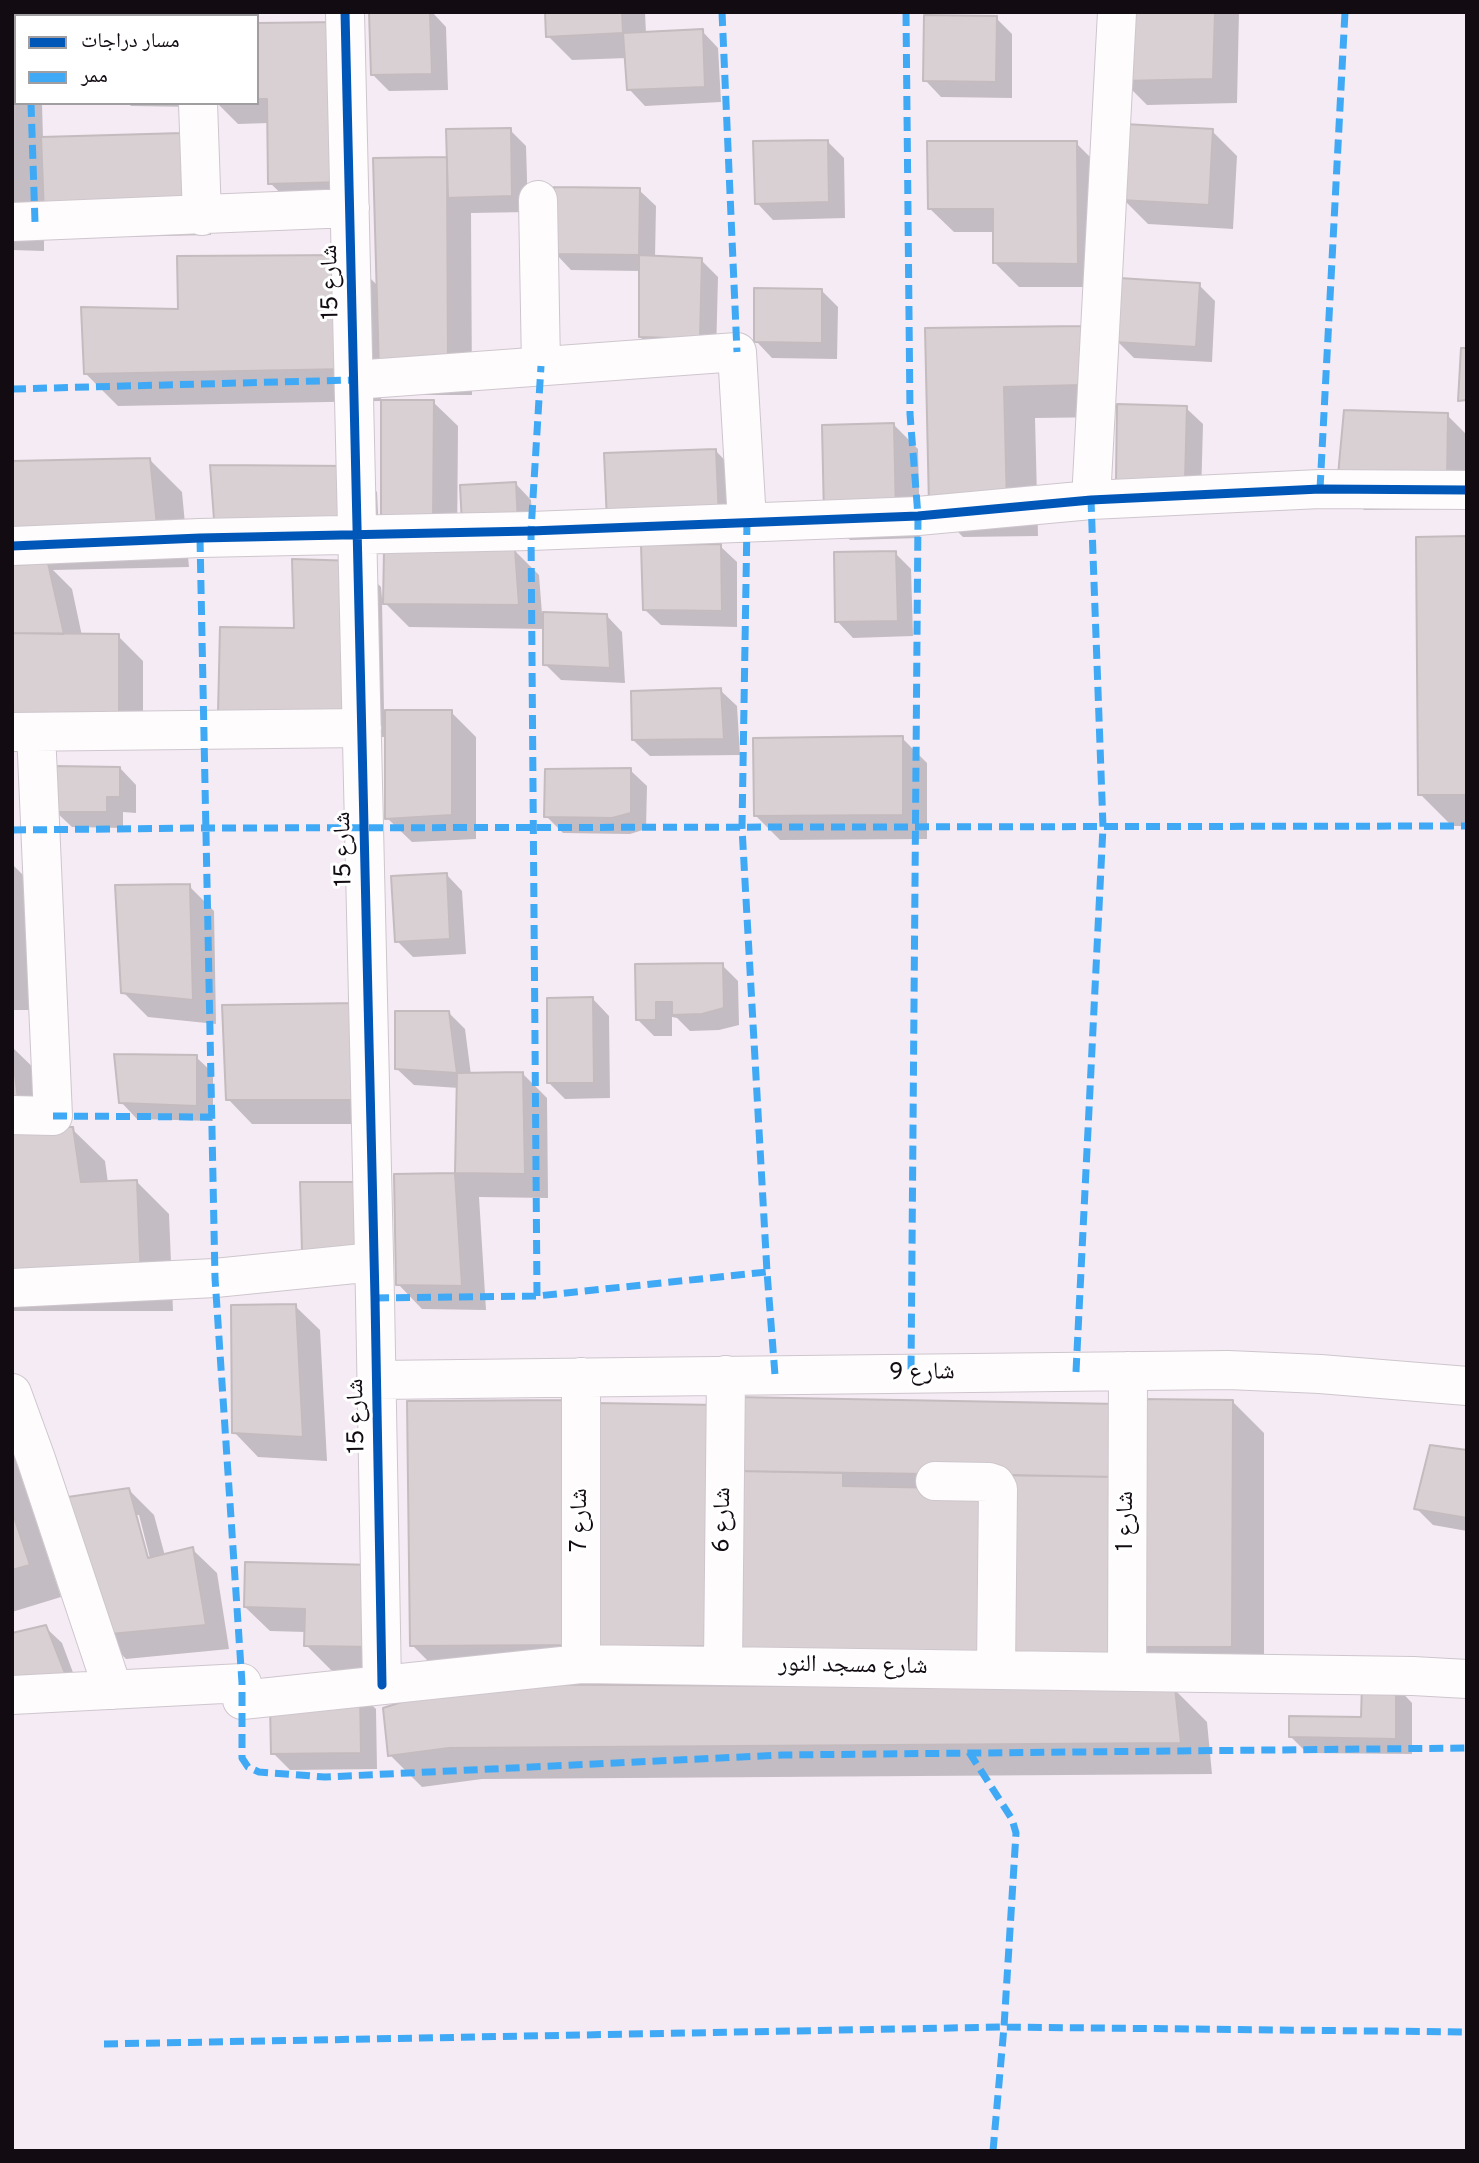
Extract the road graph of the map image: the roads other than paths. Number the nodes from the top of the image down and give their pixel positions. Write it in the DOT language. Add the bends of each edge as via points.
graph roads {
  1 [pos="345,12"];
  2 [pos="1117,12"];
  3 [pos="198,105"];
  4 [pos="538,200"];
  5 [pos="350,208"];
  6 [pos="202,215"];
  7 [pos="12,222"];
  8 [pos="541,366"];
  9 [pos="354,380"];
  10 [pos="1467,490"];
  11 [pos="1091,500"];
  12 [pos="747,522"];
  13 [pos="357,534"];
  14 [pos="12,546"];
  15 [pos="362,728"];
  16 [pos="24,732"];
  17 [pos="12,1115"];
  18 [pos="374,1262"];
  19 [pos="12,1288"];
  20 [pos="1128,1371"];
  21 [pos="726,1375"];
  22 [pos="581,1377"];
  23 [pos="376,1380"];
  24 [pos="1467,1386"];
  25 [pos="12,1393"];
  26 [pos="935,1481"];
  27 [pos="582,1664"];
  28 [pos="723,1665"];
  29 [pos="996,1669"];
  30 [pos="1127,1671"];
  31 [pos="1467,1679"];
  32 [pos="382,1685"];
  33 [pos="113,1690"];
  34 [pos="12,1695"];
  1 -- 5 [label="street, شارع 15"];
  2 -- 11 [label="street"];
  3 -- 6 [label="street"];
  4 -- 8 [label="street"];
  5 -- 6 [label="street"];
  5 -- 9 [label="street, شارع 15"];
  6 -- 7 [label="street"];
  8 -- 9 [label="street"];
  8 -- 12 [label="street" via="737,352"];
  9 -- 13 [label="street, شارع 15"];
  10 -- 11 [label="street" via="1320,489"];
  11 -- 12 [label="street" via="918,516"];
  12 -- 13 [label="street"];
  13 -- 14 [label="street"];
  13 -- 15 [label="street, شارع 15"];
  15 -- 16 [label="street"];
  15 -- 18 [label="street, شارع 15"];
  16 -- 17 [label="street" via="53,1116"];
  18 -- 19 [label="street" via="215,1278"];
  18 -- 23 [label="street, شارع 15"];
  20 -- 21 [label="street, شارع 9"];
  20 -- 24 [label="street, شارع 9" via="1320,1374"];
  20 -- 30 [label="street, شارع 1"];
  21 -- 22 [label="street, شارع 9"];
  21 -- 28 [label="street, شارع 6"];
  22 -- 23 [label="street, شارع 9"];
  22 -- 27 [label="street, شارع 7"];
  23 -- 32 [label="street, شارع 15"];
  25 -- 33 [label="street"];
  26 -- 29 [label="street" via="989,1482 998,1489"];
  27 -- 28 [label="street, شارع مسجد النور"];
  27 -- 32 [label="street, شارع مسجد النور"];
  28 -- 29 [label="street, شارع مسجد النور"];
  29 -- 30 [label="street, شارع مسجد النور"];
  30 -- 31 [label="street, شارع مسجد النور"];
  32 -- 33 [label="street, شارع مسجد النور" via="242,1692"];
  33 -- 34 [label="street, شارع مسجد النور"];
}
